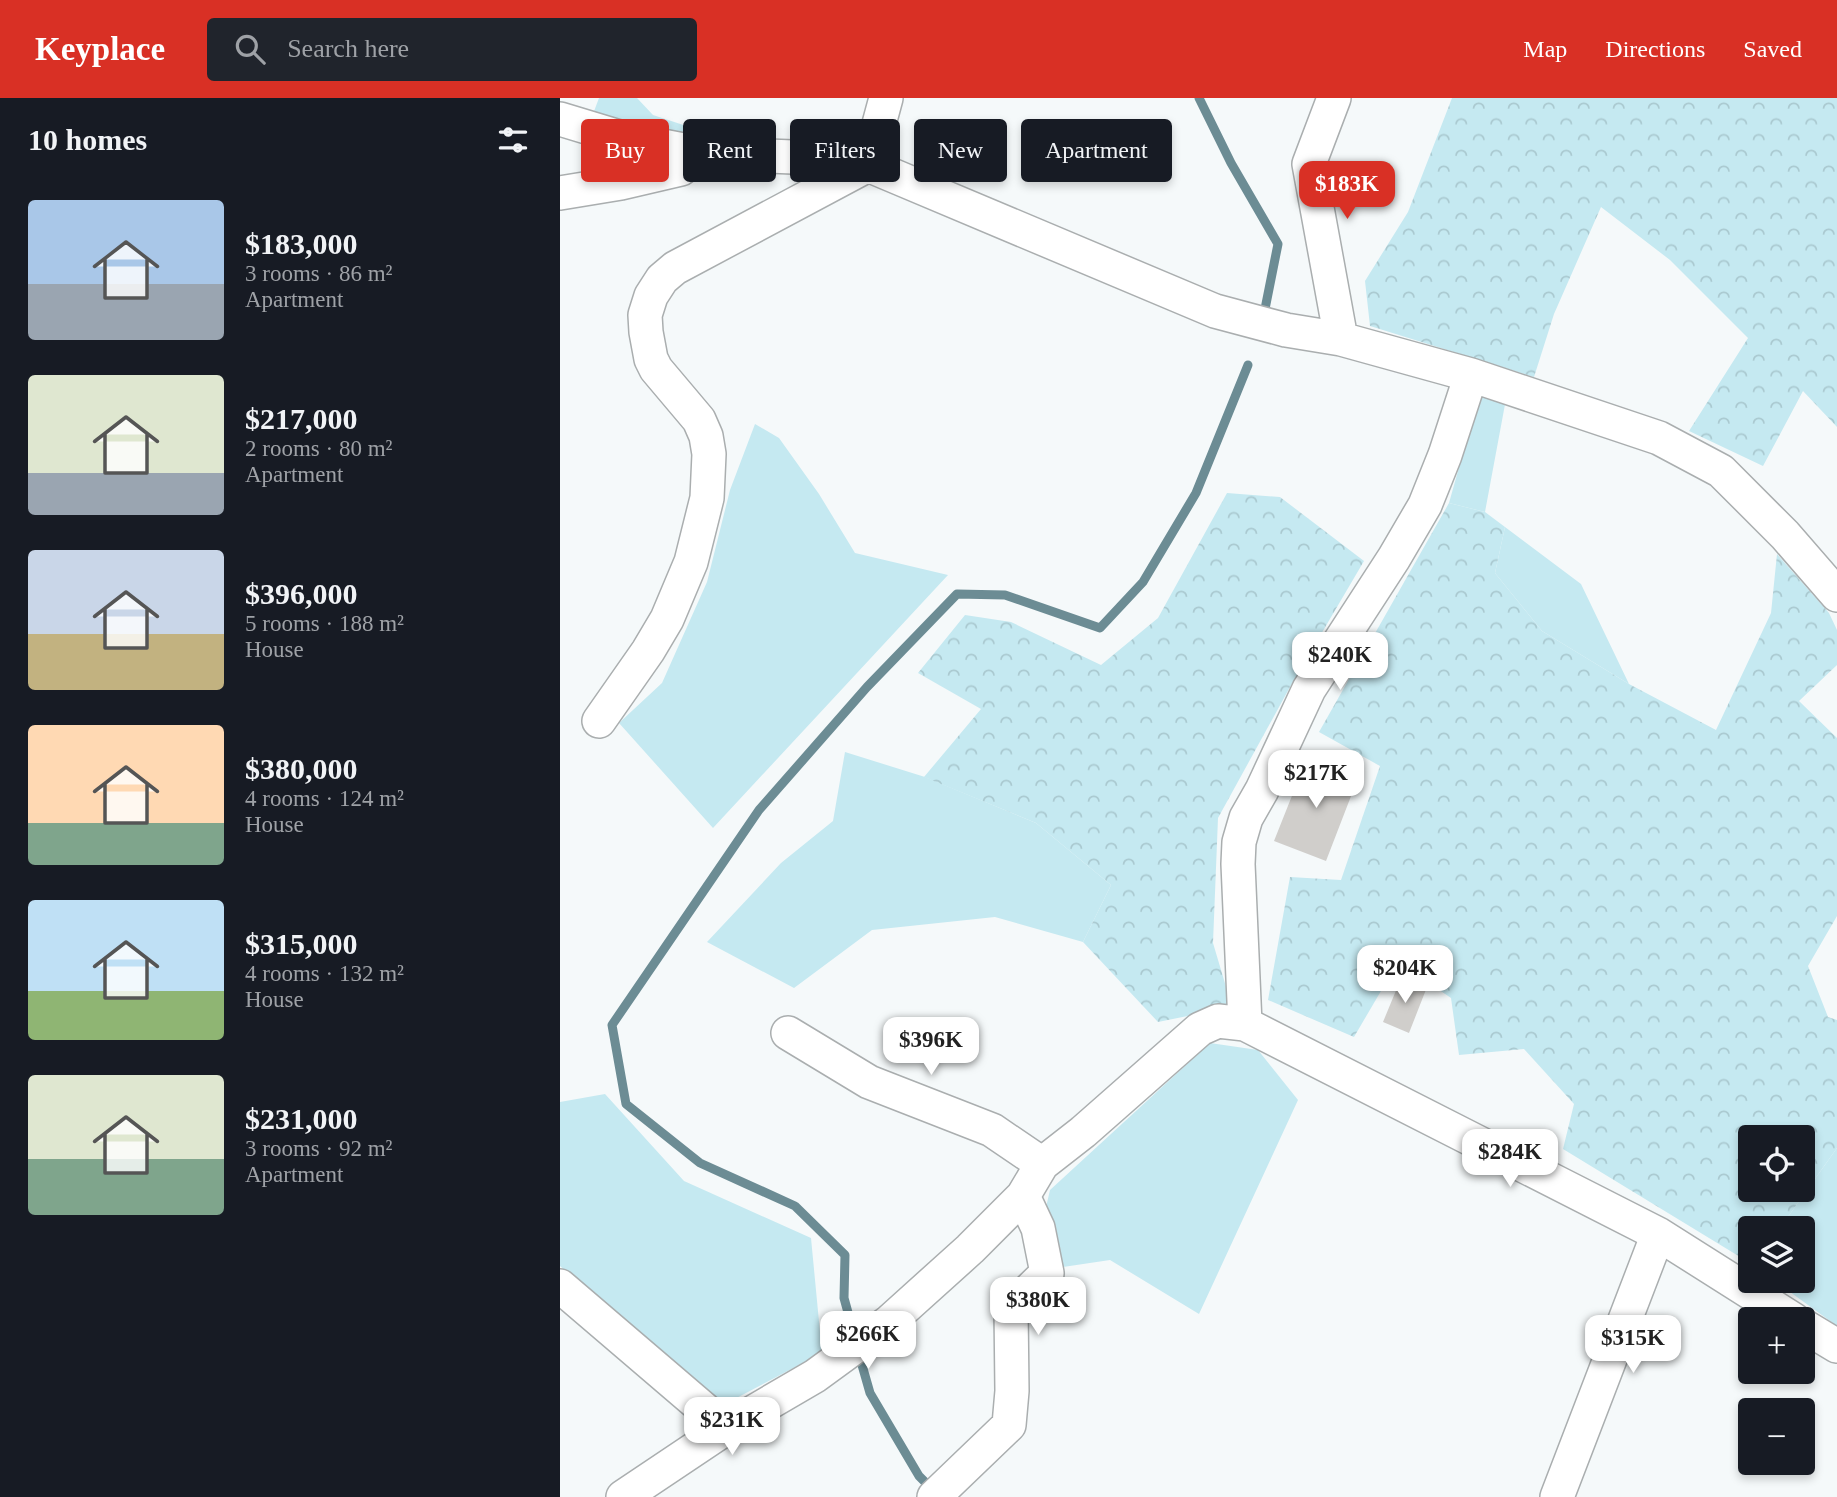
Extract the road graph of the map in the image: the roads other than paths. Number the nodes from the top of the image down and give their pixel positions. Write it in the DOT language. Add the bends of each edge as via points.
graph roads {
  1 [pos="886,98"];
  2 [pos="1334,98"];
  3 [pos="560,119"];
  4 [pos="880,119"];
  5 [pos="683,150"];
  6 [pos="683,167"];
  7 [pos="900,179"];
  8 [pos="836,182"];
  9 [pos="560,193"];
  10 [pos="1341,339"];
  11 [pos="1471,375"];
  12 [pos="1837,595"];
  13 [pos="599,721"];
  14 [pos="1245,1024"];
  15 [pos="788,1033"];
  16 [pos="1042,1164"];
  17 [pos="1023,1196"];
  18 [pos="1658,1234"];
  19 [pos="560,1286"];
  20 [pos="1773,1307"];
  21 [pos="1815,1333"];
  22 [pos="1837,1346"];
  23 [pos="726,1428"];
  24 [pos="623,1497"];
  25 [pos="934,1497"];
  26 [pos="1557,1497"];
  1 -- 4 [label="street"];
  2 -- 10 [label="street" via="1309,164"];
  3 -- 5 [label="street"];
  6 -- 9 [label="street"];
  7 -- 10 [label="street" via="1214,311"];
  8 -- 13 [label="street" via="675,268 652,296 645,315 651,359 699,420 709,454 707,498 691,562 667,619"];
  10 -- 11 [label="street"];
  11 -- 12 [label="street" via="1659,438 1721,471"];
  11 -- 14 [label="street" via="1425,505 1309,689 1246,818 1238,864"];
  14 -- 16 [label="street" via="1218,1021 1200,1029"];
  14 -- 18 [label="street"];
  15 -- 16 [label="street" via="869,1082 992,1130"];
  16 -- 17 [label="street"];
  17 -- 23 [label="street" via="889,1322 815,1376"];
  17 -- 25 [label="street" via="1038,1228 1048,1273 1011,1308 1009,1425"];
  18 -- 20 [label="street"];
  18 -- 26 [label="street"];
  19 -- 23 [label="street"];
  21 -- 22 [label="street"];
  23 -- 24 [label="street"];
}
